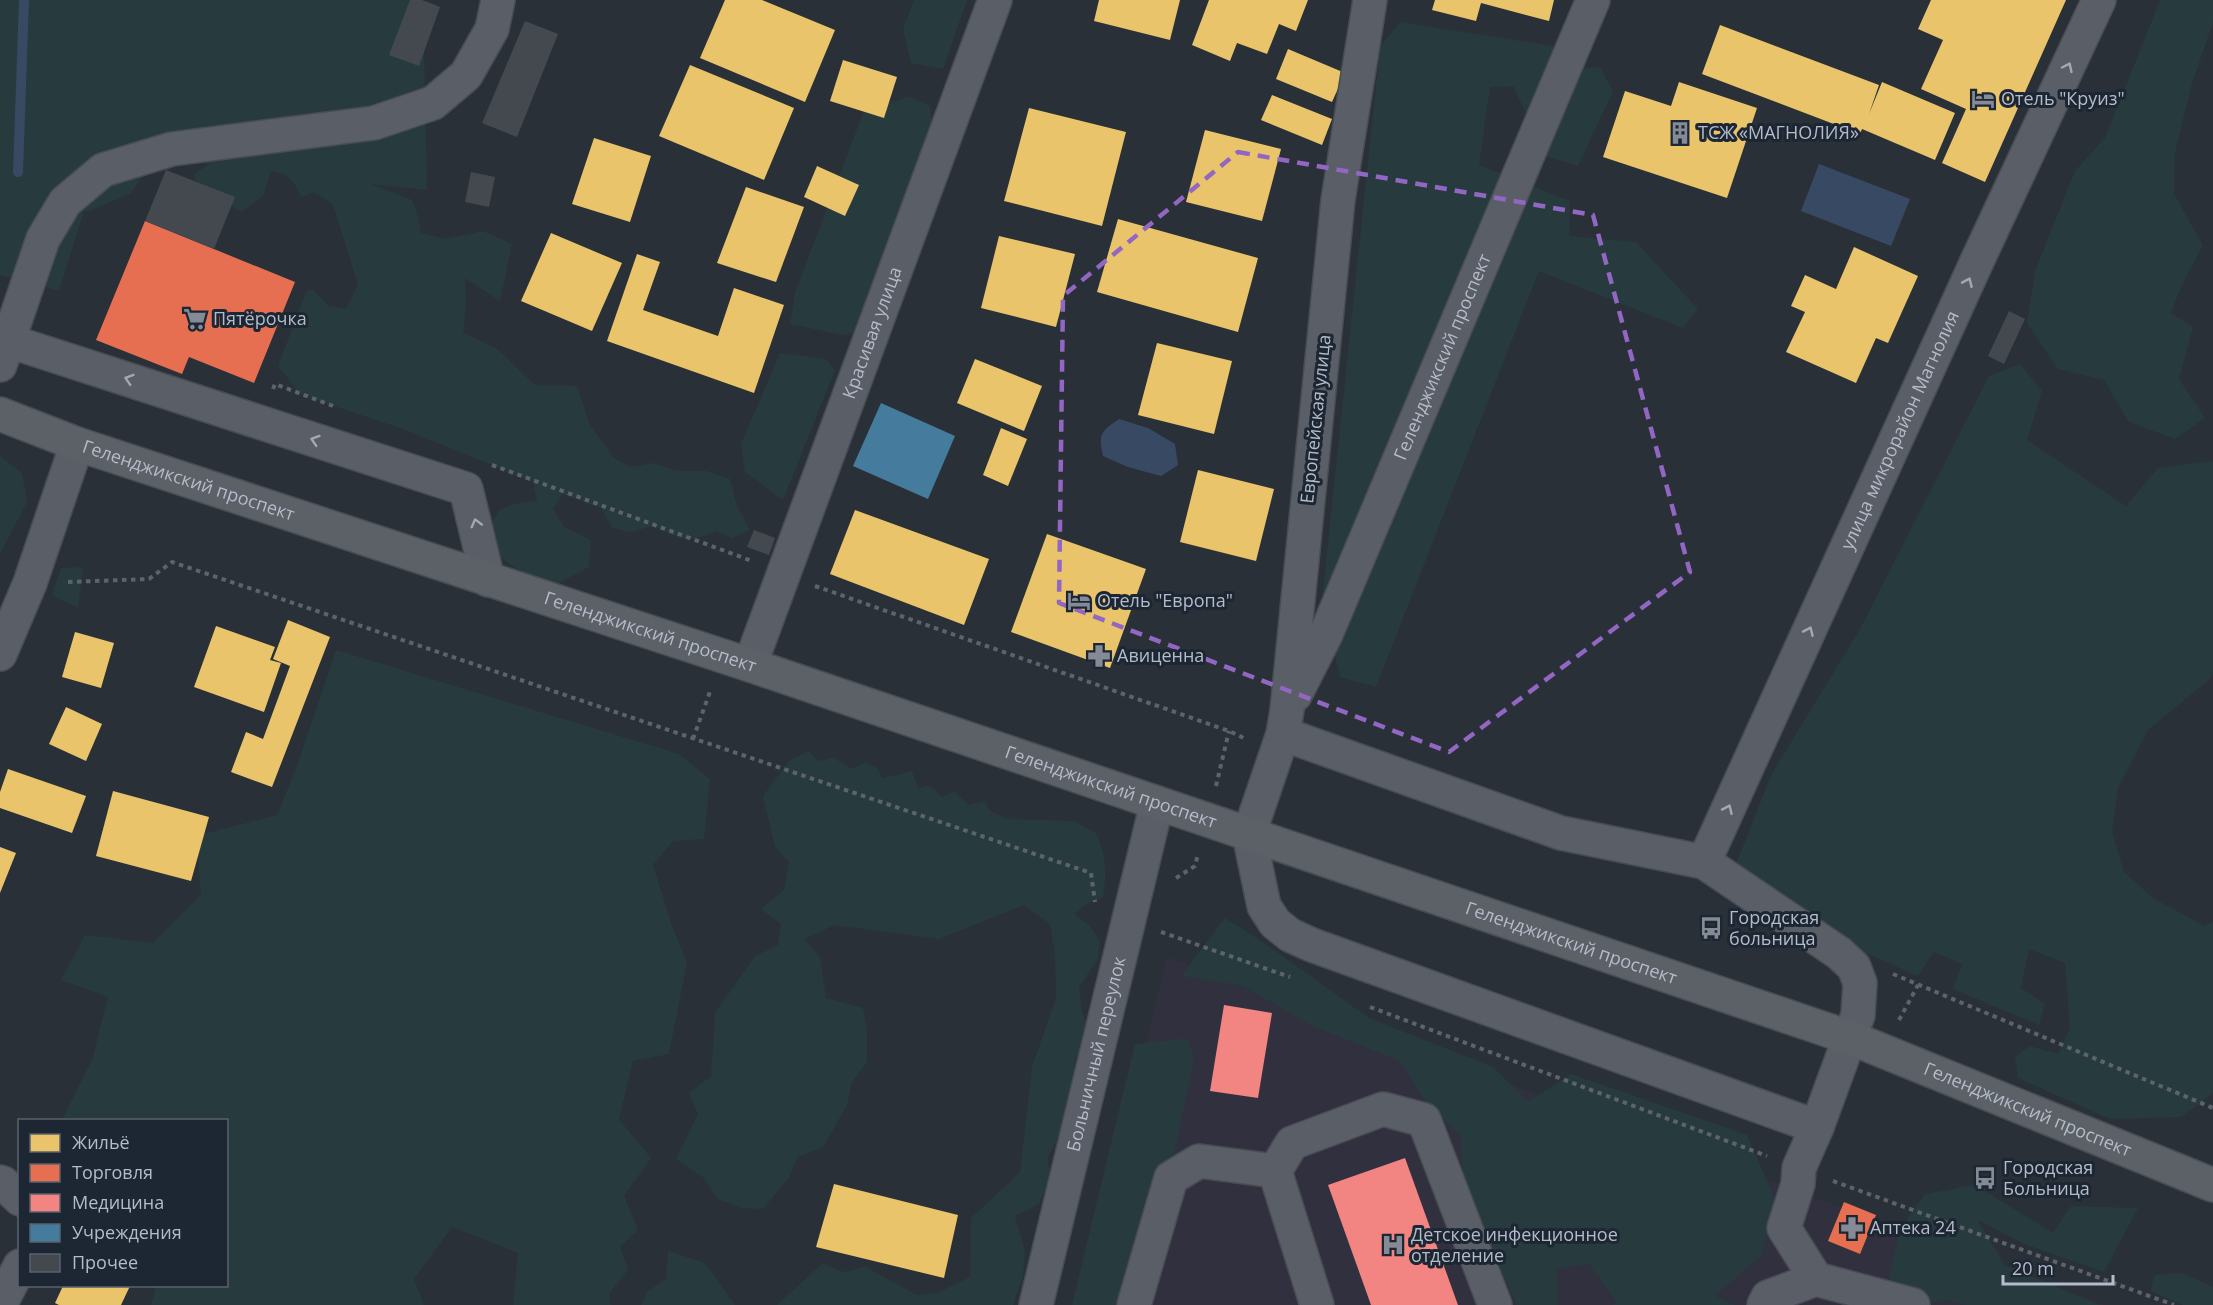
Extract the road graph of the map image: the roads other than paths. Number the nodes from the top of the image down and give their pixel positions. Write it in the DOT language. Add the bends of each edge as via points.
graph roads {
  1 [pos="498,0"];
  2 [pos="995,0"];
  3 [pos="1370,0"];
  4 [pos="1593,0"];
  5 [pos="2099,0"];
  6 [pos="5,353"];
  7 [pos="0,414"];
  8 [pos="77,444"];
  9 [pos="488,580"];
  10 [pos="0,654"];
  11 [pos="750,664"];
  12 [pos="1282,732"];
  13 [pos="1157,803"];
  14 [pos="1249,834"];
  15 [pos="1704,862"];
  16 [pos="1851,1038"];
  17 [pos="1817,1127"];
  18 [pos="1275,1171"];
  19 [pos="0,1182"];
  20 [pos="2213,1185"];
  21 [pos="18,1196"];
  22 [pos="18,1270"];
  23 [pos="1816,1279"];
  24 [pos="1759,1302"];
  25 [pos="0,1305"];
  26 [pos="1036,1305"];
  27 [pos="1134,1305"];
  28 [pos="1317,1305"];
  29 [pos="1495,1305"];
  30 [pos="1913,1305"];
  1 -- 6 [label="street" via="492,29 466,75 433,103 374,123 172,149 103,170 65,202 43,239"];
  2 -- 11 [label="street, Красивая улица"];
  3 -- 12 [label="street, Европейская улица" via="1338,200"];
  4 -- 12 [label="street, Геленджикский проспект"];
  15 -- 5 [label="street, улица микрорайон Магнолия, one-way"];
  9 -- 6 [label="street, one-way" via="466,489"];
  7 -- 8 [label="main road, Геленджикский проспект"];
  8 -- 9 [label="main road, Геленджикский проспект"];
  8 -- 10 [label="street" via="30,583"];
  9 -- 11 [label="main road, Геленджикский проспект"];
  11 -- 13 [label="main road, Геленджикский проспект"];
  12 -- 14 [label="street, Европейская улица"];
  12 -- 15 [label="street" via="1561,833"];
  13 -- 14 [label="main road, Геленджикский проспект"];
  13 -- 26 [label="street, Больничный переулок"];
  14 -- 16 [label="main road, Геленджикский проспект"];
  14 -- 17 [label="street" via="1264,906 1290,936"];
  15 -- 16 [label="street" via="1854,967 1860,983 1858,1015"];
  16 -- 17 [label="street"];
  16 -- 20 [label="main road, Геленджикский проспект"];
  17 -- 23 [label="street" via="1798,1168 1798,1184 1784,1228"];
  18 -- 27 [label="street" via="1199,1161 1171,1178"];
  18 -- 28 [label="street"];
  18 -- 29 [label="street" via="1292,1143 1383,1109 1424,1120"];
  19 -- 21 [label="street"];
  22 -- 25 [label="street"];
  23 -- 24 [label="street"];
  23 -- 30 [label="street"];
}
